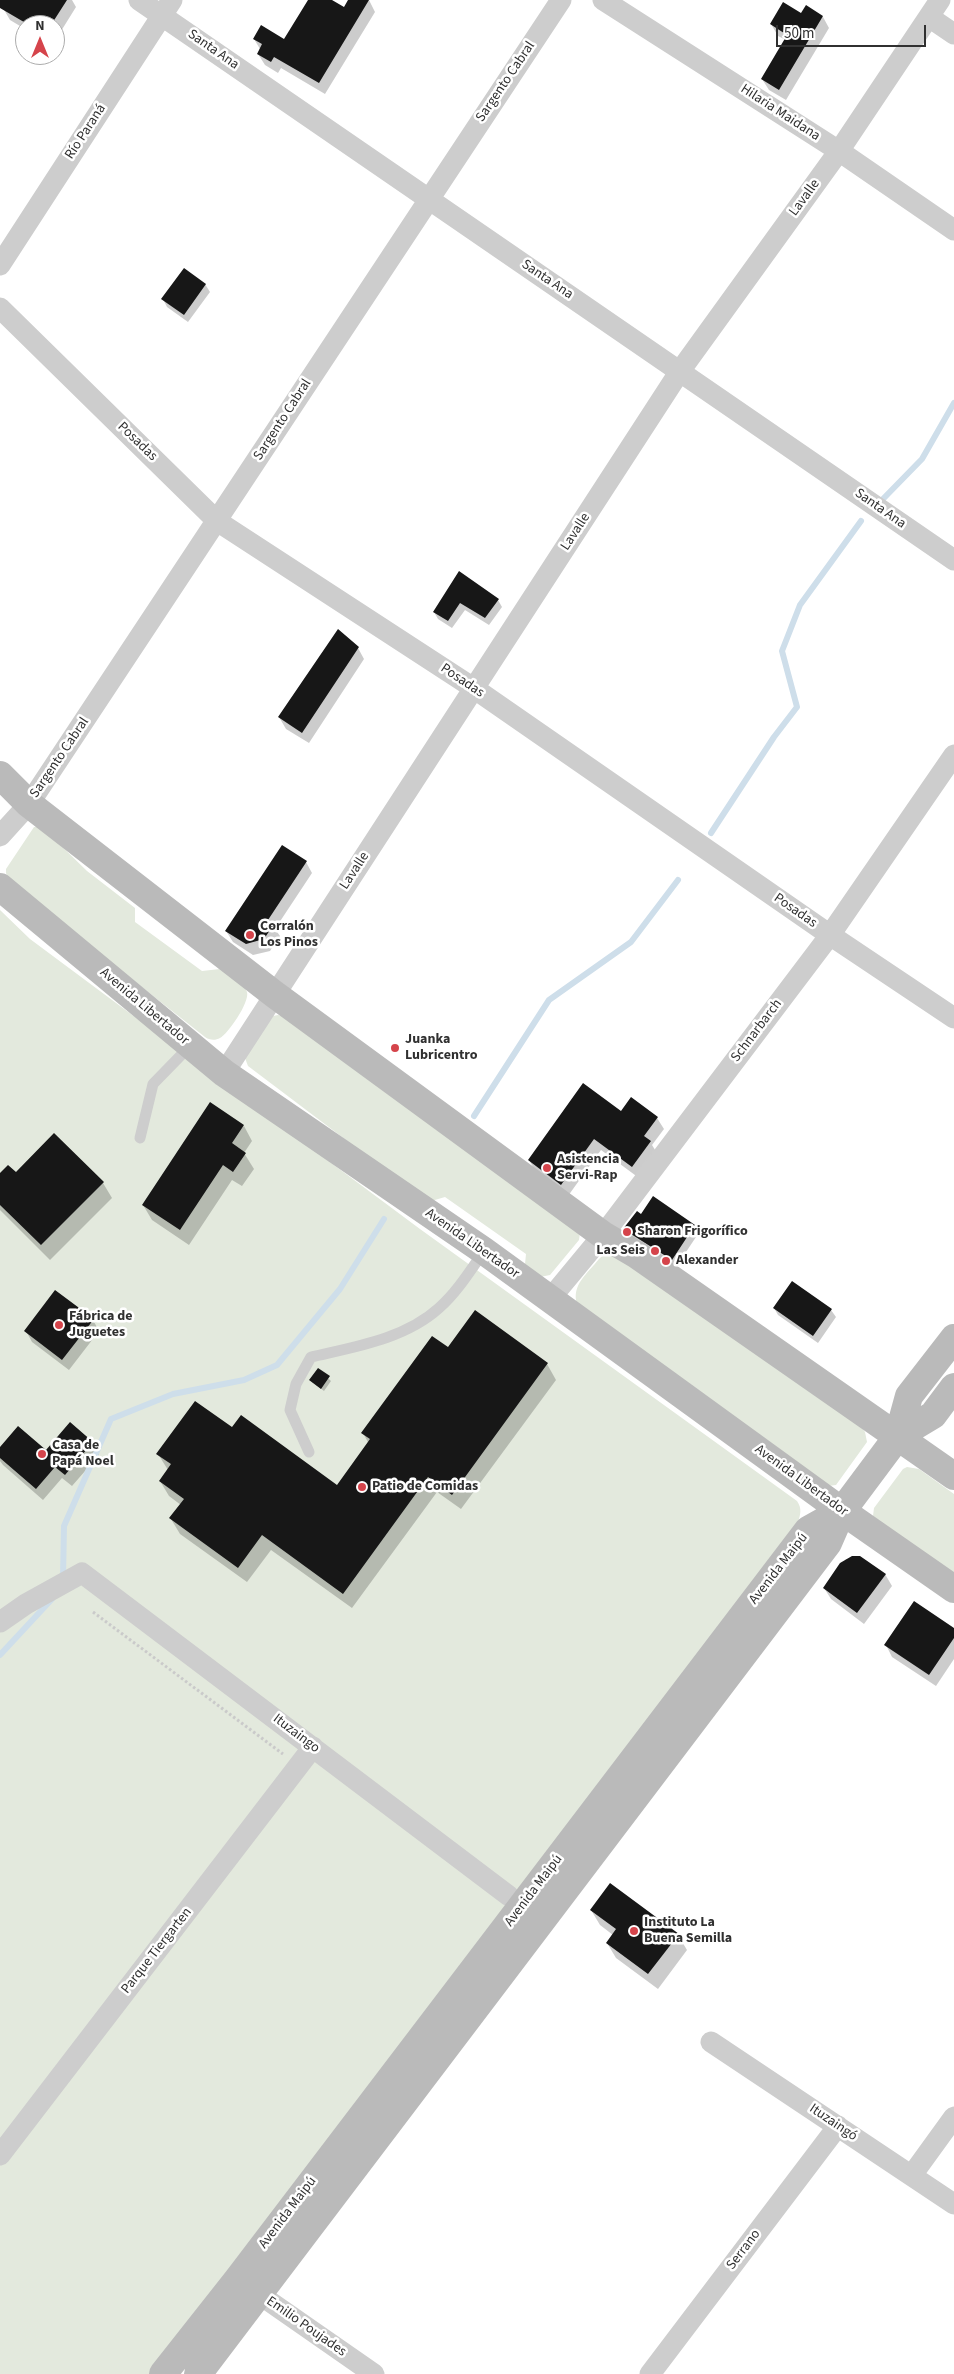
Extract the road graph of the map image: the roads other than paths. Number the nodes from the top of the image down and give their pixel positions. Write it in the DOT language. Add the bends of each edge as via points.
graph roads {
  1 [pos="139,0"];
  2 [pos="561,0"];
  3 [pos="603,0"];
  4 [pos="167,7"];
  5 [pos="935,8"];
  6 [pos="954,34"];
  7 [pos="839,151"];
  8 [pos="428,198"];
  9 [pos="954,230"];
  10 [pos="0,265"];
  11 [pos="0,308"];
  12 [pos="680,371"];
  13 [pos="217,521"];
  14 [pos="954,560"];
  15 [pos="475,689"];
  16 [pos="954,755"];
  17 [pos="0,775"];
  18 [pos="29,804"];
  19 [pos="0,836"];
  20 [pos="0,887"];
  21 [pos="830,935"];
  22 [pos="274,994"];
  23 [pos="954,1018"];
  24 [pos="190,1046"];
  25 [pos="224,1073"];
  26 [pos="140,1138"];
  27 [pos="603,1235"];
  28 [pos="484,1251"];
  29 [pos="550,1299"];
  30 [pos="954,1338"];
  31 [pos="954,1387"];
  32 [pos="898,1436"];
  33 [pos="309,1452"];
  34 [pos="954,1476"];
  35 [pos="842,1512"];
  36 [pos="954,1590"];
  37 [pos="0,1622"];
  38 [pos="313,1748"];
  39 [pos="509,1896"];
  40 [pos="711,2042"];
  41 [pos="954,2117"];
  42 [pos="838,2126"];
  43 [pos="0,2156"];
  44 [pos="912,2175"];
  45 [pos="954,2204"];
  46 [pos="249,2287"];
  47 [pos="162,2374"];
  48 [pos="198,2374"];
  49 [pos="374,2374"];
  50 [pos="650,2374"];
  1 -- 4 [label="street, Santa Ana"];
  2 -- 8 [label="street, Sargento Cabral"];
  3 -- 7 [label="street, Hilaria Maidana"];
  4 -- 8 [label="street, Santa Ana"];
  4 -- 10 [label="street, Río Paraná"];
  5 -- 6 [label="street"];
  5 -- 7 [label="street, Lavalle"];
  7 -- 9 [label="street, Hilaria Maidana"];
  7 -- 12 [label="street, Lavalle"];
  8 -- 12 [label="street, Santa Ana"];
  8 -- 13 [label="street, Sargento Cabral"];
  11 -- 13 [label="street, Posadas"];
  12 -- 14 [label="street, Santa Ana"];
  12 -- 15 [label="street, Lavalle"];
  13 -- 15 [label="street, Posadas"];
  13 -- 18 [label="street, Sargento Cabral"];
  15 -- 21 [label="street, Posadas"];
  15 -- 22 [label="street, Lavalle"];
  16 -- 21 [label="street, Schnarbarch"];
  17 -- 18 [label="main road"];
  18 -- 19 [label="street, Sargento Cabral"];
  18 -- 22 [label="main road"];
  20 -- 24 [label="main road, Avenida Libertador"];
  21 -- 23 [label="street, Posadas"];
  21 -- 27 [label="street, Schnarbarch"];
  22 -- 25 [label="street, Lavalle"];
  22 -- 27 [label="main road"];
  24 -- 25 [label="main road, Avenida Libertador"];
  24 -- 26 [label="lane" via="153,1084"];
  25 -- 28 [label="main road, Avenida Libertador"];
  27 -- 29 [label="street, Schnarbarch"];
  27 -- 32 [label="main road" via="637,1255"];
  28 -- 29 [label="main road, Avenida Libertador"];
  28 -- 33 [label="lane" via="462,1284 438,1309 405,1330 359,1346 311,1357 296,1384 290,1410"];
  29 -- 35 [label="main road, Avenida Libertador"];
  30 -- 32 [label="main road" via="909,1396"];
  31 -- 32 [label="main road" via="933,1415"];
  32 -- 34 [label="main road"];
  32 -- 35 [label="main road, Avenida Maipú"];
  35 -- 36 [label="main road, Avenida Libertador"];
  35 -- 46 [label="main road, Avenida Maipú" via="822,1551"];
  37 -- 38 [label="street, Ituzaingo" via="82,1572"];
  38 -- 39 [label="street, Ituzaingo"];
  38 -- 43 [label="street, Parque Tiergarten"];
  40 -- 42 [label="street, Ituzaingó"];
  41 -- 44 [label="street"];
  42 -- 44 [label="street, Ituzaingó"];
  42 -- 50 [label="street, Serrano"];
  44 -- 45 [label="street, Ituzaingó"];
  46 -- 47 [label="main road, Avenida Maipú"];
  46 -- 48 [label="main road, Avenida Maipú"];
  46 -- 49 [label="street, Emilio Poujades"];
}
